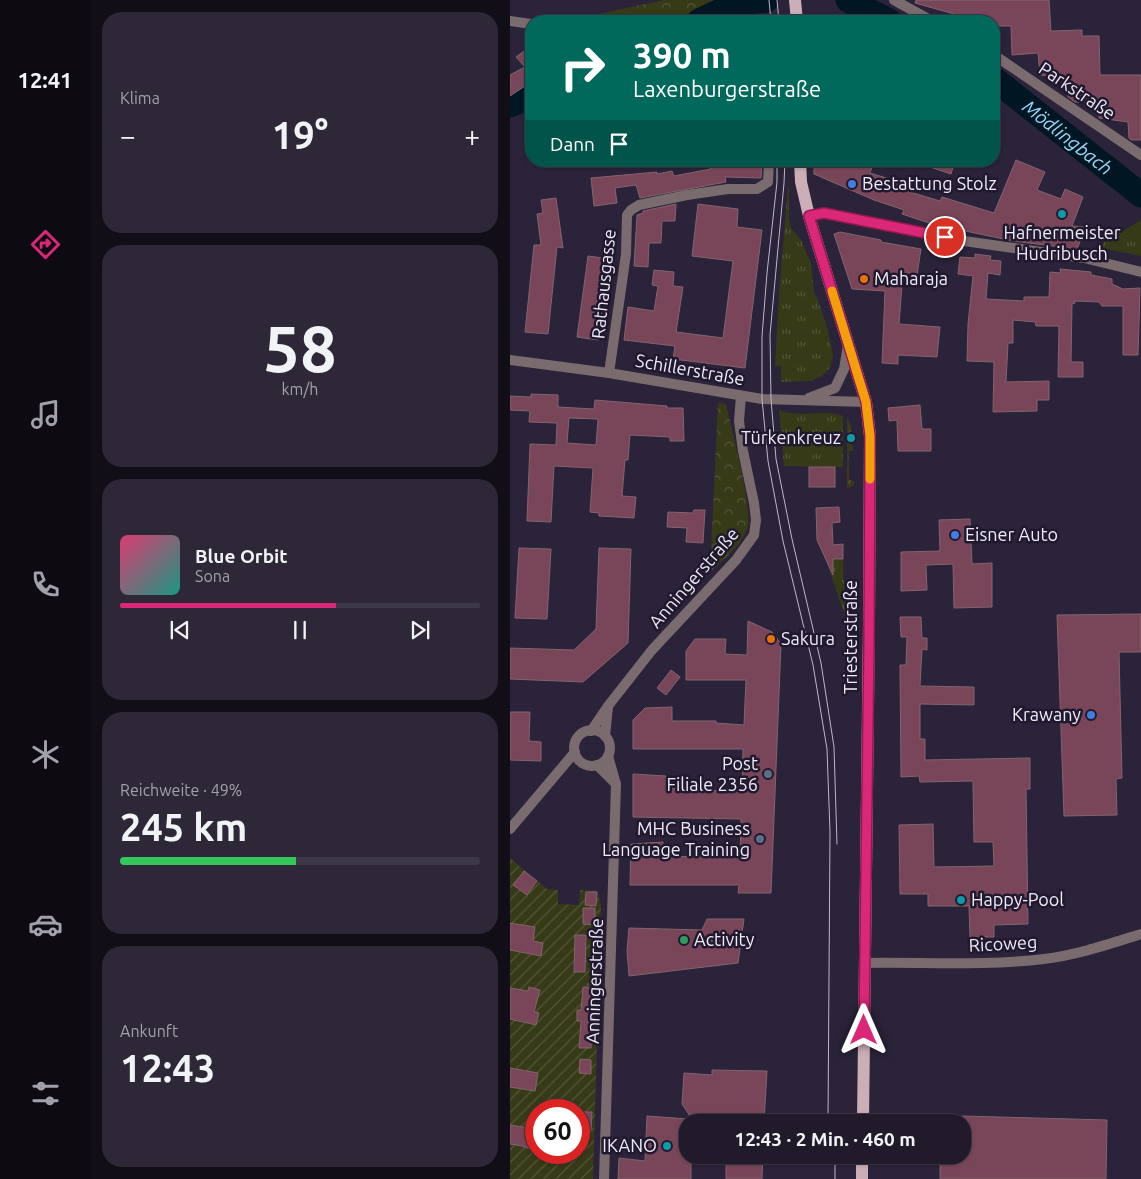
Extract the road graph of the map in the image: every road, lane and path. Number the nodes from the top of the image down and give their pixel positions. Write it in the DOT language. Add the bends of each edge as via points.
graph roads {
  1 [pos="894,0"];
  2 [pos="921,15"];
  3 [pos="510,21"];
  4 [pos="525,23"];
  5 [pos="1000,59"];
  6 [pos="1141,155"];
  7 [pos="769,167"];
  8 [pos="800,167"];
  9 [pos="809,216"];
  10 [pos="1141,272"];
  11 [pos="848,343"];
  12 [pos="510,360"];
  13 [pos="609,373"];
  14 [pos="741,396"];
  15 [pos="806,400"];
  16 [pos="866,402"];
  17 [pos="608,706"];
  18 [pos="591,730"];
  19 [pos="605,736"];
  20 [pos="577,756"];
  21 [pos="608,756"];
  22 [pos="597,765"];
  23 [pos="616,784"];
  24 [pos="510,829"];
  25 [pos="1141,934"];
  26 [pos="864,963"];
  27 [pos="863,1114"];
  28 [pos="862,1164"];
  29 [pos="604,1179"];
  30 [pos="862,1179"];
  1 -- 2 [label="street"];
  3 -- 4 [label="street"];
  5 -- 6 [label="street, Parkstraße"];
  7 -- 13 [label="street, Rathausgasse" via="768,182 757,189 687,195 639,205 631,210 627,216 626,254"];
  8 -- 9 [label="main road, Triesterstraße"];
  9 -- 10 [label="street" via="824,213 964,241 1084,258"];
  9 -- 11 [label="main road, Triesterstraße"];
  11 -- 15 [label="street" via="844,369 834,388"];
  11 -- 16 [label="main road, Triesterstraße"];
  12 -- 13 [label="street, Schillerstraße"];
  13 -- 14 [label="street, Schillerstraße"];
  14 -- 15 [label="street, Schillerstraße"];
  14 -- 17 [label="street, Anningerstraße" via="739,421 754,503 754,535 736,560 652,650"];
  15 -- 16 [label="street, Schillerstraße"];
  16 -- 26 [label="main road, Triesterstraße" via="870,482"];
  17 -- 18 [label="street, Anningerstraße"];
  17 -- 19 [label="street, Anningerstraße"];
  18 -- 19 [label="street"];
  18 -- 20 [label="street, Anningerstraße" via="578,738 574,747"];
  19 -- 21 [label="street, Anningerstraße" via="610,746"];
  20 -- 22 [label="street" via="588,765"];
  20 -- 24 [label="street" via="558,771"];
  21 -- 22 [label="street"];
  21 -- 23 [label="street, Anningerstraße"];
  22 -- 23 [label="street"];
  23 -- 29 [label="street, Anningerstraße"];
  25 -- 26 [label="street, Ricoweg" via="1078,953 1044,959"];
  26 -- 27 [label="main road, Triesterstraße"];
  28 -- 30 [label="main road"];
}
